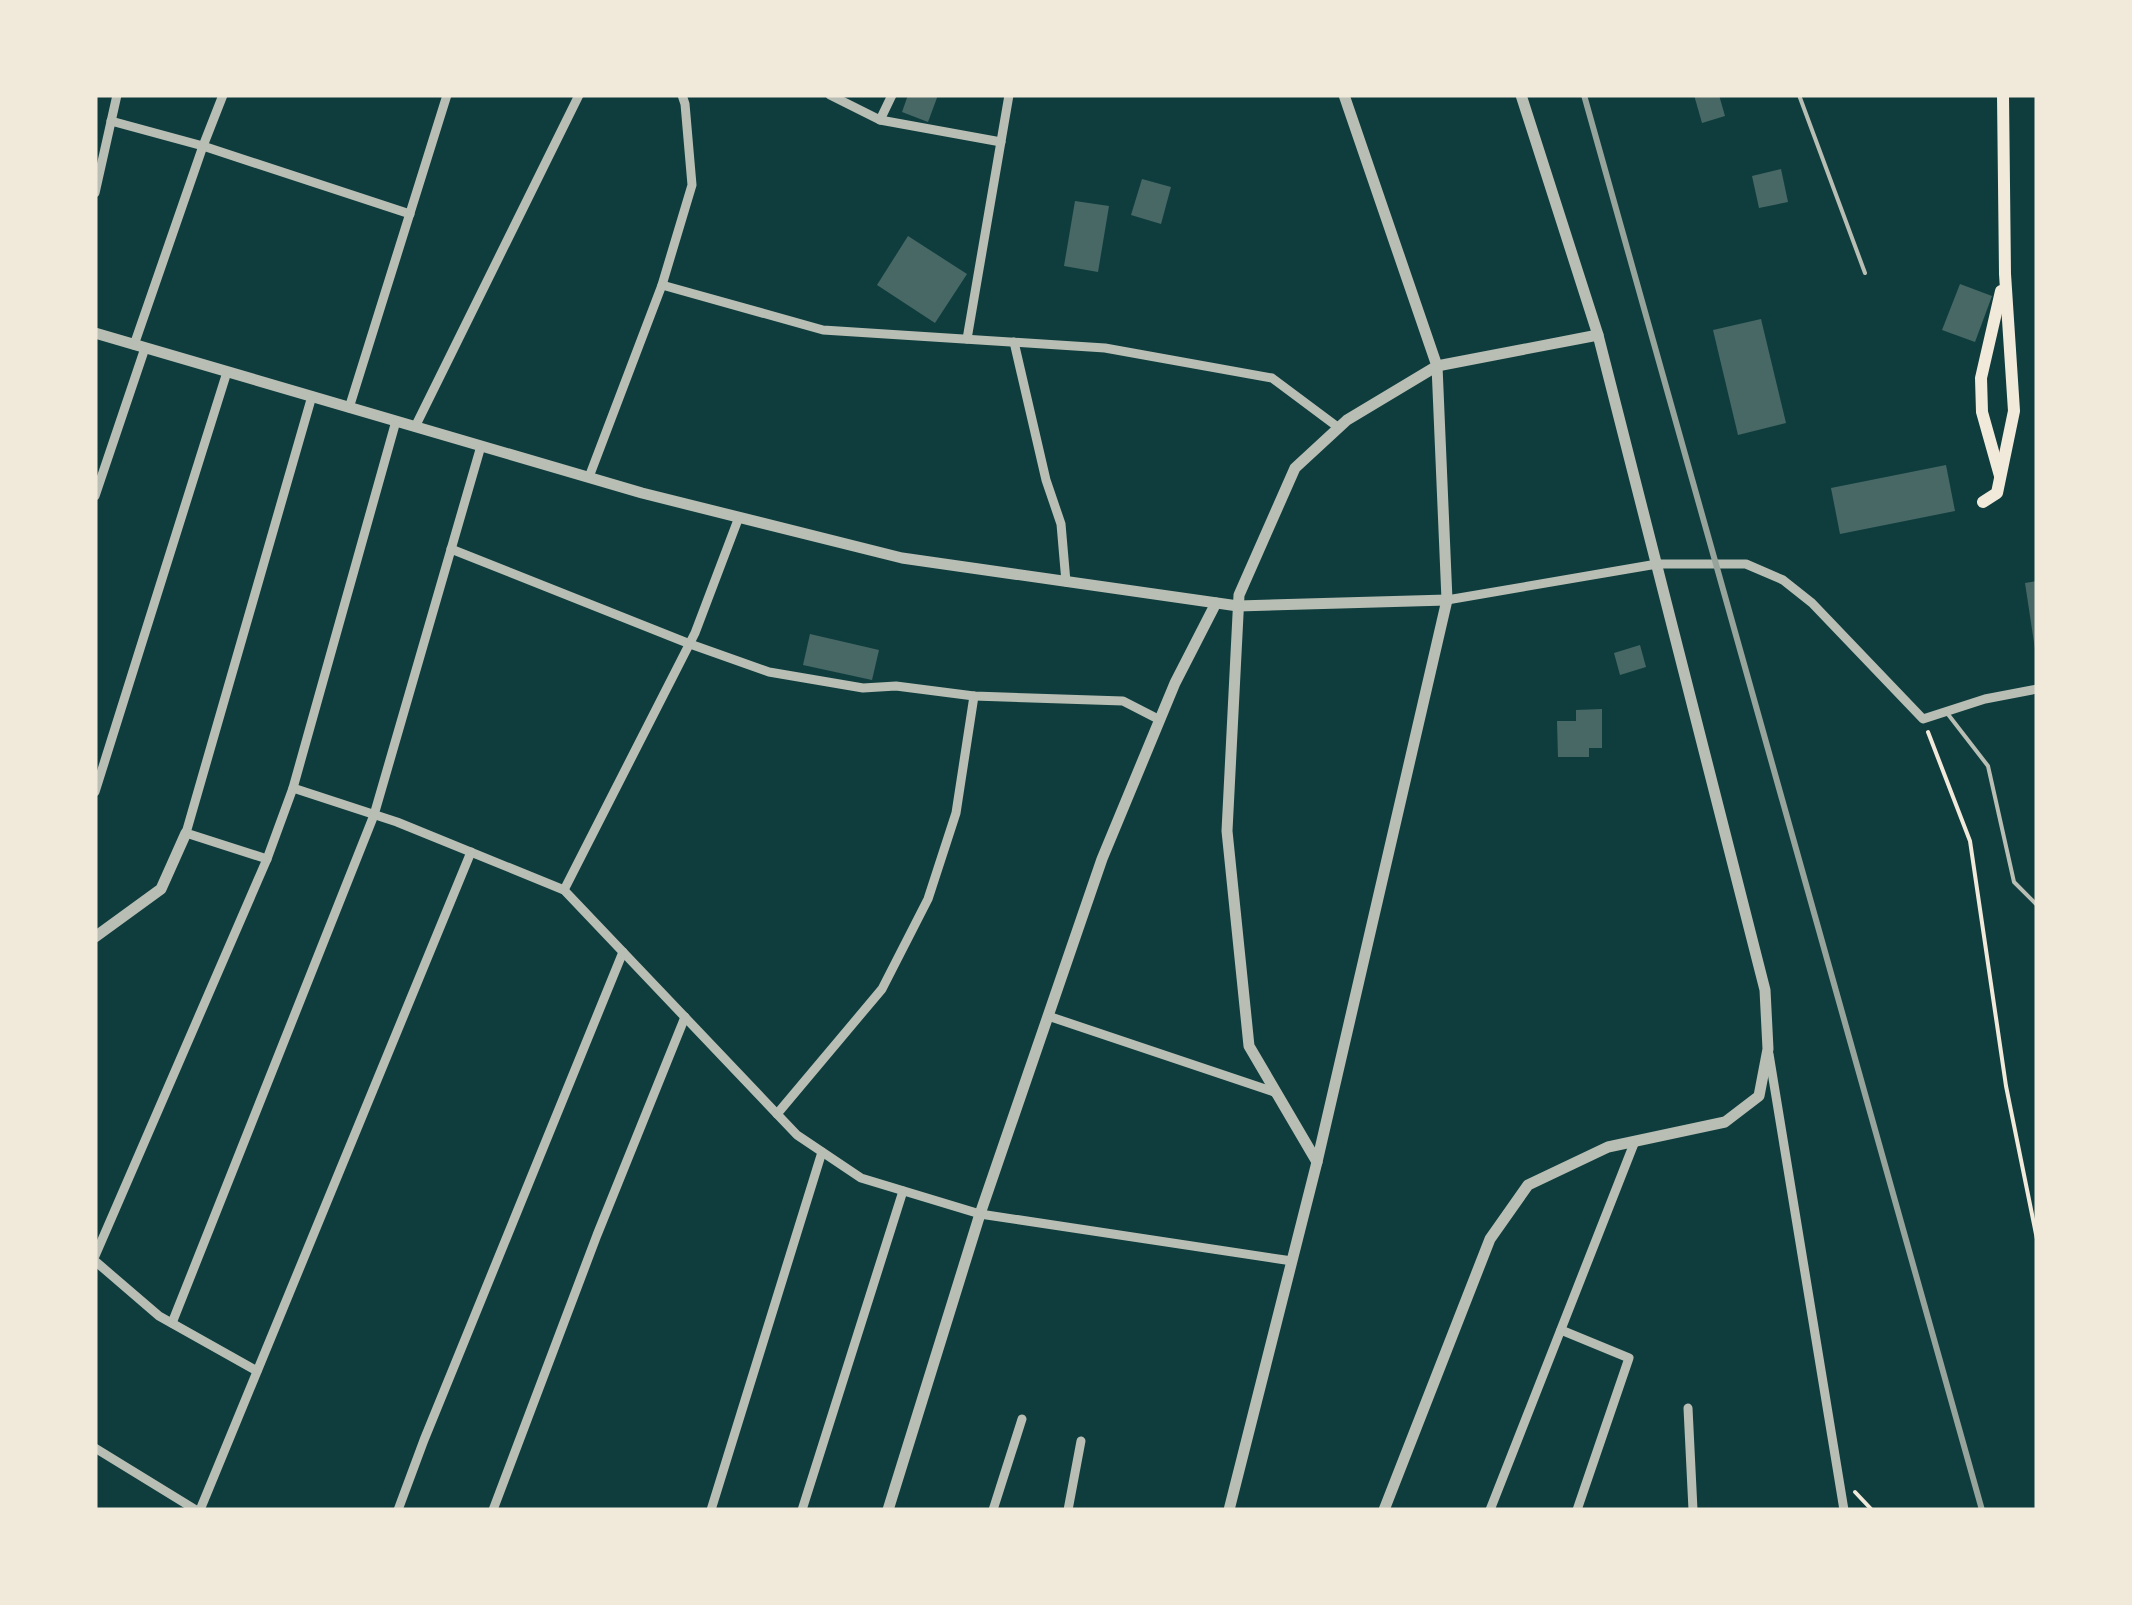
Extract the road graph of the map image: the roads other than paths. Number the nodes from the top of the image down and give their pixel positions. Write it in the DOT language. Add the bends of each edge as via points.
graph roads {
  1 [pos="117,95"];
  2 [pos="223,95"];
  3 [pos="448,95"];
  4 [pos="579,95"];
  5 [pos="682,95"];
  6 [pos="830,95"];
  7 [pos="892,95"];
  8 [pos="1009,95"];
  9 [pos="1344,95"];
  10 [pos="1520,95"];
  11 [pos="1799,95"];
  12 [pos="2003,95"];
  13 [pos="880,120"];
  14 [pos="112,121"];
  15 [pos="1001,142"];
  16 [pos="203,146"];
  17 [pos="95,193"];
  18 [pos="410,214"];
  19 [pos="1866,273"];
  20 [pos="2005,274"];
  21 [pos="662,285"];
  22 [pos="95,334"];
  23 [pos="1598,335"];
  24 [pos="967,339"];
  25 [pos="1014,342"];
  26 [pos="140,346"];
  27 [pos="1437,366"];
  28 [pos="227,372"];
  29 [pos="312,396"];
  30 [pos="350,408"];
  31 [pos="396,421"];
  32 [pos="415,427"];
  33 [pos="1339,428"];
  34 [pos="481,446"];
  35 [pos="589,478"];
  36 [pos="2000,478"];
  37 [pos="95,496"];
  38 [pos="1982,502"];
  39 [pos="739,517"];
  40 [pos="451,549"];
  41 [pos="1657,564"];
  42 [pos="1066,582"];
  43 [pos="1447,600"];
  44 [pos="1216,603"];
  45 [pos="1238,606"];
  46 [pos="690,644"];
  47 [pos="2037,689"];
  48 [pos="974,696"];
  49 [pos="1947,713"];
  50 [pos="1160,720"];
  51 [pos="294,788"];
  52 [pos="95,792"];
  53 [pos="374,815"];
  54 [pos="186,833"];
  55 [pos="471,852"];
  56 [pos="267,859"];
  57 [pos="564,890"];
  58 [pos="2037,905"];
  59 [pos="95,938"];
  60 [pos="624,952"];
  61 [pos="1048,1016"];
  62 [pos="685,1018"];
  63 [pos="1768,1049"];
  64 [pos="1277,1094"];
  65 [pos="777,1114"];
  66 [pos="1635,1141"];
  67 [pos="822,1152"];
  68 [pos="1318,1162"];
  69 [pos="902,1191"];
  70 [pos="980,1214"];
  71 [pos="95,1259"];
  72 [pos="1292,1261"];
  73 [pos="172,1322"];
  74 [pos="1561,1330"];
  75 [pos="257,1371"];
  76 [pos="1688,1408"];
  77 [pos="1022,1419"];
  78 [pos="1081,1440"];
  79 [pos="95,1448"];
  80 [pos="198,1510"];
  81 [pos="398,1510"];
  82 [pos="492,1510"];
  83 [pos="711,1510"];
  84 [pos="802,1510"];
  85 [pos="888,1510"];
  86 [pos="993,1510"];
  87 [pos="1068,1510"];
  88 [pos="1229,1510"];
  89 [pos="1384,1510"];
  90 [pos="1490,1510"];
  91 [pos="1576,1510"];
  92 [pos="1694,1510"];
  93 [pos="1844,1510"];
  1 -- 14 [label="street"];
  2 -- 16 [label="street"];
  3 -- 18 [label="street"];
  4 -- 32 [label="street"];
  5 -- 21 [label="street" via="692,185"];
  6 -- 13 [label="street"];
  7 -- 13 [label="street"];
  8 -- 15 [label="street"];
  9 -- 27 [label="street"];
  10 -- 23 [label="street"];
  11 -- 19 [label="lane"];
  12 -- 20 [label="main road"];
  13 -- 15 [label="street"];
  14 -- 16 [label="street"];
  14 -- 17 [label="street"];
  15 -- 24 [label="street"];
  16 -- 18 [label="street"];
  16 -- 26 [label="street"];
  18 -- 30 [label="street"];
  20 -- 36 [label="main road" via="2014,411"];
  20 -- 36 [label="main road" via="1981,378 1982,412"];
  21 -- 24 [label="street" via="822,330"];
  21 -- 35 [label="street"];
  22 -- 26 [label="street"];
  23 -- 27 [label="street"];
  23 -- 41 [label="street"];
  24 -- 25 [label="street"];
  25 -- 33 [label="street" via="1105,348 1272,378"];
  25 -- 42 [label="street" via="1061,524"];
  26 -- 28 [label="street"];
  26 -- 37 [label="street"];
  27 -- 33 [label="street"];
  27 -- 43 [label="street"];
  28 -- 29 [label="street"];
  28 -- 52 [label="street"];
  29 -- 30 [label="street"];
  29 -- 54 [label="street"];
  30 -- 31 [label="street"];
  31 -- 32 [label="street"];
  31 -- 51 [label="street"];
  32 -- 34 [label="street"];
  33 -- 45 [label="street" via="1295,468"];
  34 -- 35 [label="street"];
  34 -- 40 [label="street"];
  35 -- 39 [label="street"];
  36 -- 38 [label="main road" via="1997,493"];
  39 -- 42 [label="street" via="902,558"];
  39 -- 46 [label="street"];
  40 -- 46 [label="street"];
  40 -- 53 [label="street"];
  41 -- 43 [label="street"];
  41 -- 49 [label="street" via="1746,564 1782,580 1923,719"];
  41 -- 63 [label="street" via="1765,990"];
  42 -- 44 [label="street"];
  43 -- 45 [label="street"];
  43 -- 68 [label="street"];
  44 -- 45 [label="street"];
  44 -- 50 [label="street"];
  45 -- 64 [label="street" via="1227,830 1249,1046"];
  46 -- 48 [label="street" via="770,672 863,688"];
  46 -- 57 [label="street"];
  47 -- 49 [label="street"];
  48 -- 50 [label="street" via="1123,701"];
  48 -- 65 [label="street" via="956,813 928,899 882,990"];
  49 -- 58 [label="lane" via="1988,766 2014,882"];
  50 -- 61 [label="street" via="1102,859"];
  51 -- 53 [label="street"];
  51 -- 56 [label="street"];
  53 -- 55 [label="street"];
  53 -- 73 [label="street"];
  54 -- 56 [label="street"];
  54 -- 59 [label="street" via="161,889"];
  55 -- 57 [label="street"];
  55 -- 75 [label="street"];
  56 -- 71 [label="street"];
  57 -- 60 [label="street"];
  60 -- 62 [label="street"];
  60 -- 81 [label="street"];
  61 -- 64 [label="street"];
  61 -- 70 [label="street"];
  62 -- 65 [label="street"];
  62 -- 82 [label="street"];
  63 -- 66 [label="street" via="1759,1096 1724,1122"];
  63 -- 93 [label="street"];
  64 -- 68 [label="street"];
  65 -- 67 [label="street"];
  66 -- 74 [label="street"];
  66 -- 89 [label="street" via="1528,1186 1490,1239"];
  67 -- 69 [label="street" via="861,1178"];
  67 -- 83 [label="street"];
  68 -- 72 [label="street"];
  69 -- 70 [label="street"];
  69 -- 84 [label="street"];
  70 -- 72 [label="street"];
  70 -- 85 [label="street"];
  71 -- 73 [label="street"];
  72 -- 88 [label="street"];
  73 -- 75 [label="street"];
  74 -- 90 [label="street"];
  74 -- 91 [label="street" via="1629,1358"];
  75 -- 80 [label="street"];
  76 -- 92 [label="street"];
  77 -- 86 [label="street"];
  78 -- 87 [label="street"];
  79 -- 80 [label="street"];
}
